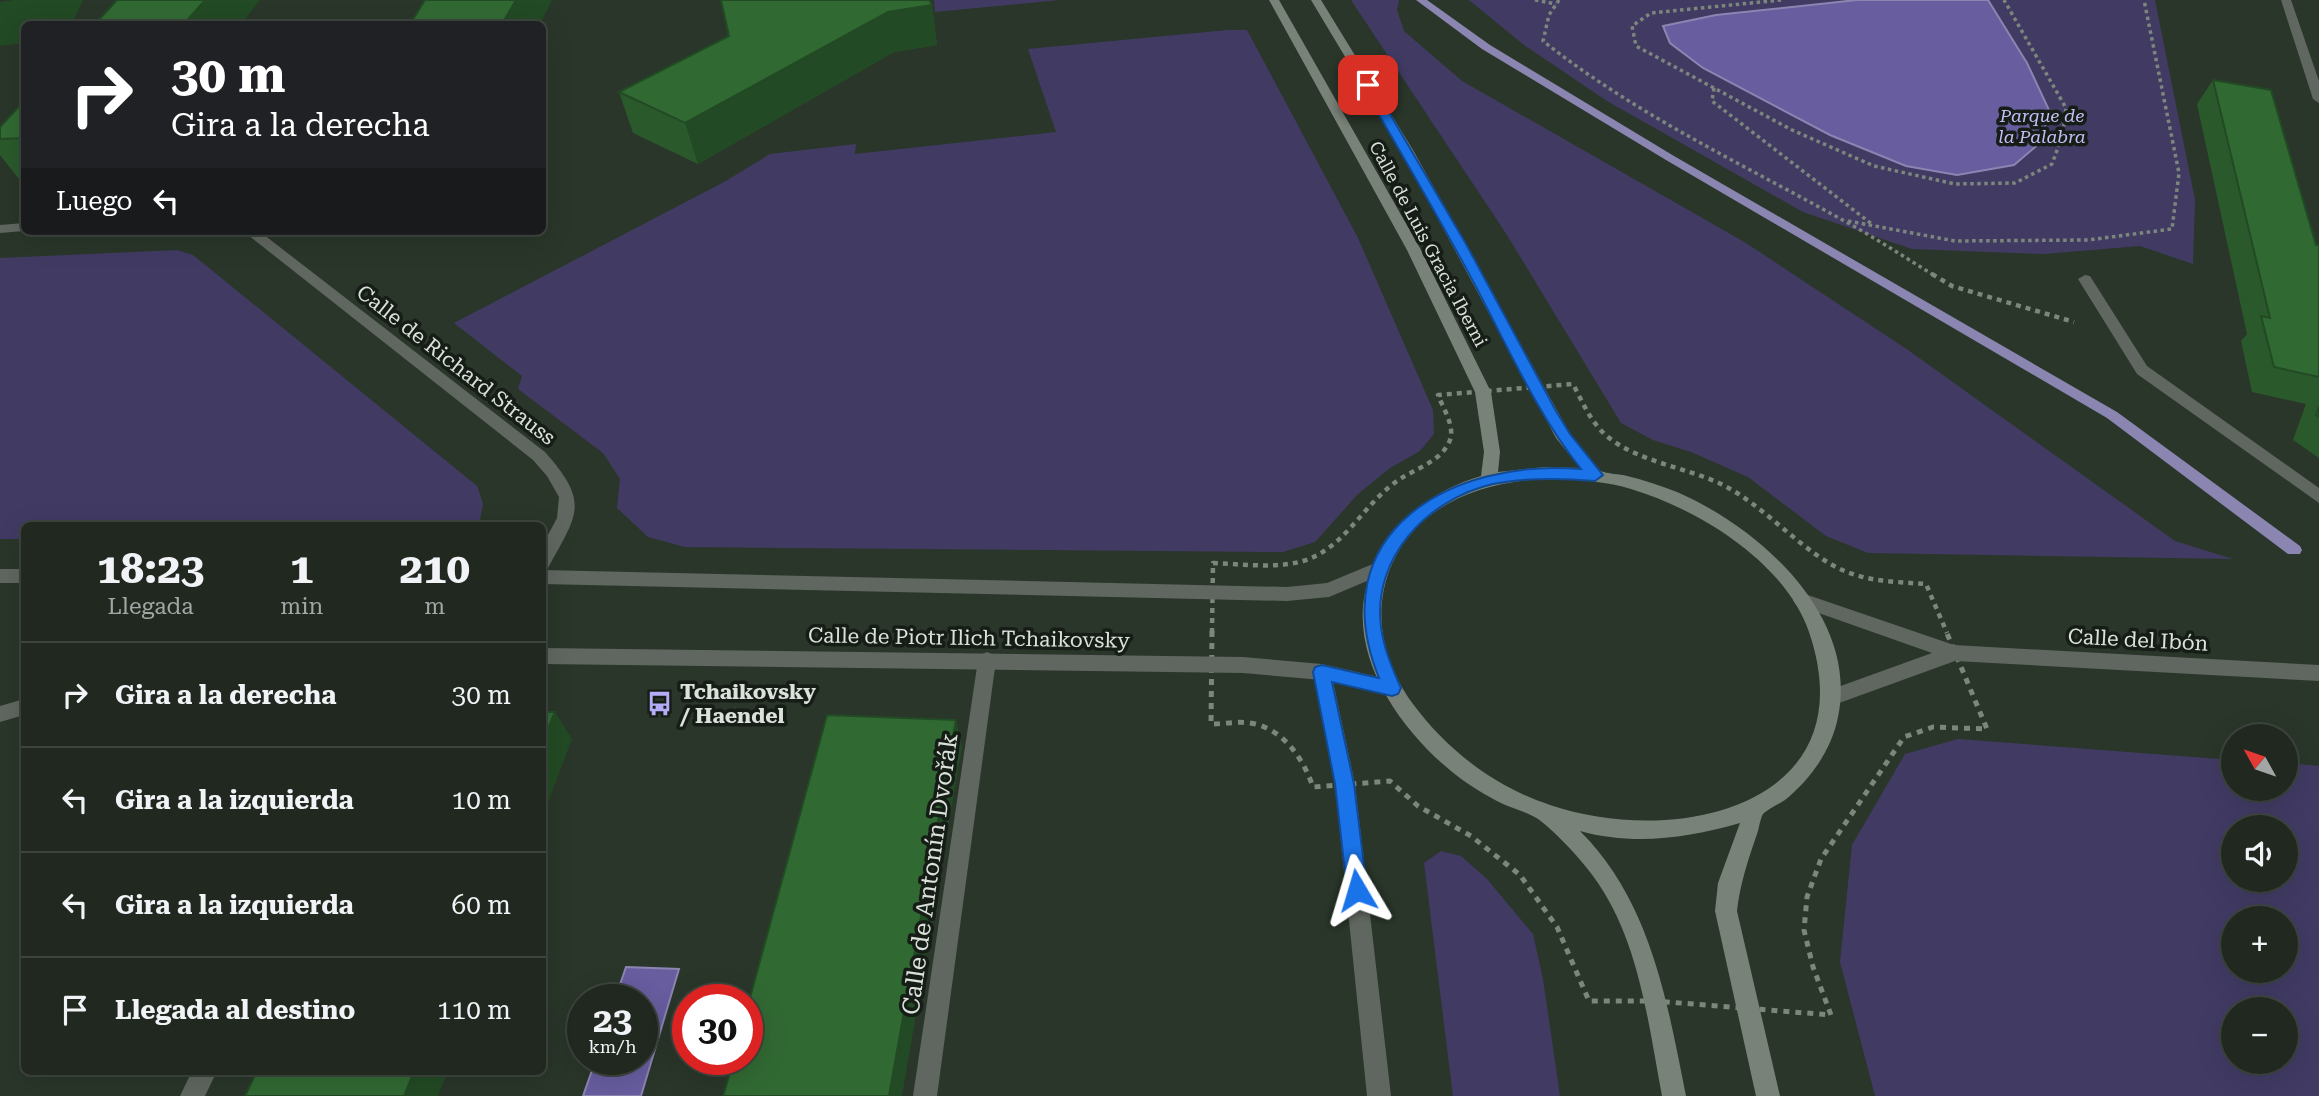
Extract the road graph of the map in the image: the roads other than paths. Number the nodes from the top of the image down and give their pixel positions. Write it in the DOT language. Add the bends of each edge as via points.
graph roads {
  1 [pos="1274,0"];
  2 [pos="1316,0"];
  3 [pos="2286,0"];
  4 [pos="2319,99"];
  5 [pos="21,228"];
  6 [pos="0,229"];
  7 [pos="255,235"];
  8 [pos="2085,278"];
  9 [pos="1595,475"];
  10 [pos="1489,480"];
  11 [pos="2319,497"];
  12 [pos="546,555"];
  13 [pos="1380,568"];
  14 [pos="0,576"];
  15 [pos="21,576"];
  16 [pos="546,578"];
  17 [pos="1801,600"];
  18 [pos="1954,653"];
  19 [pos="546,656"];
  20 [pos="987,660"];
  21 [pos="1322,672"];
  22 [pos="2319,673"];
  23 [pos="1392,688"];
  24 [pos="1831,698"];
  25 [pos="21,707"];
  26 [pos="0,713"];
  27 [pos="1755,809"];
  28 [pos="1547,813"];
  29 [pos="203,1075"];
  30 [pos="192,1096"];
  31 [pos="925,1096"];
  32 [pos="1379,1096"];
  33 [pos="1674,1096"];
  34 [pos="1768,1096"];
  1 -- 10 [label="main road, Calle de Luis Gracia Iberni" via="1414,250 1483,392 1492,452"];
  2 -- 9 [label="main road, Calle de Luis Gracia Iberni" via="1406,149 1564,438"];
  3 -- 4 [label="street"];
  5 -- 6 [label="street"];
  7 -- 12 [label="street, Calle de Richard Strauss" via="559,476 569,495 567,516"];
  8 -- 11 [label="street" via="2142,370"];
  9 -- 10 [label="main road" via="1535,473"];
  9 -- 17 [label="main road" via="1648,488 1713,517 1757,550"];
  10 -- 13 [label="main road" via="1442,499 1410,522"];
  13 -- 16 [label="street" via="1329,590 1287,594"];
  13 -- 23 [label="main road" via="1372,626"];
  14 -- 15 [label="street"];
  17 -- 18 [label="street, Calle del Ibón"];
  17 -- 24 [label="main road" via="1819,632 1829,665"];
  18 -- 22 [label="street, Calle del Ibón"];
  18 -- 24 [label="street, Calle del Ibón"];
  19 -- 20 [label="street, Calle de Piotr Ilich Tchaikovsky"];
  20 -- 21 [label="street, Calle de Piotr Ilich Tchaikovsky" via="1211,664"];
  20 -- 31 [label="street, Calle de Antonín Dvořák"];
  21 -- 23 [label="street, Calle de Piotr Ilich Tchaikovsky"];
  21 -- 32 [label="street" via="1345,784"];
  23 -- 28 [label="main road" via="1438,748 1507,796"];
  24 -- 27 [label="main road" via="1818,750 1781,793"];
  25 -- 26 [label="street"];
  27 -- 28 [label="main road" via="1719,823 1636,832"];
  27 -- 34 [label="main road" via="1729,883 1726,911"];
  28 -- 33 [label="main road" via="1606,877 1636,934"];
  29 -- 30 [label="street"];
}
